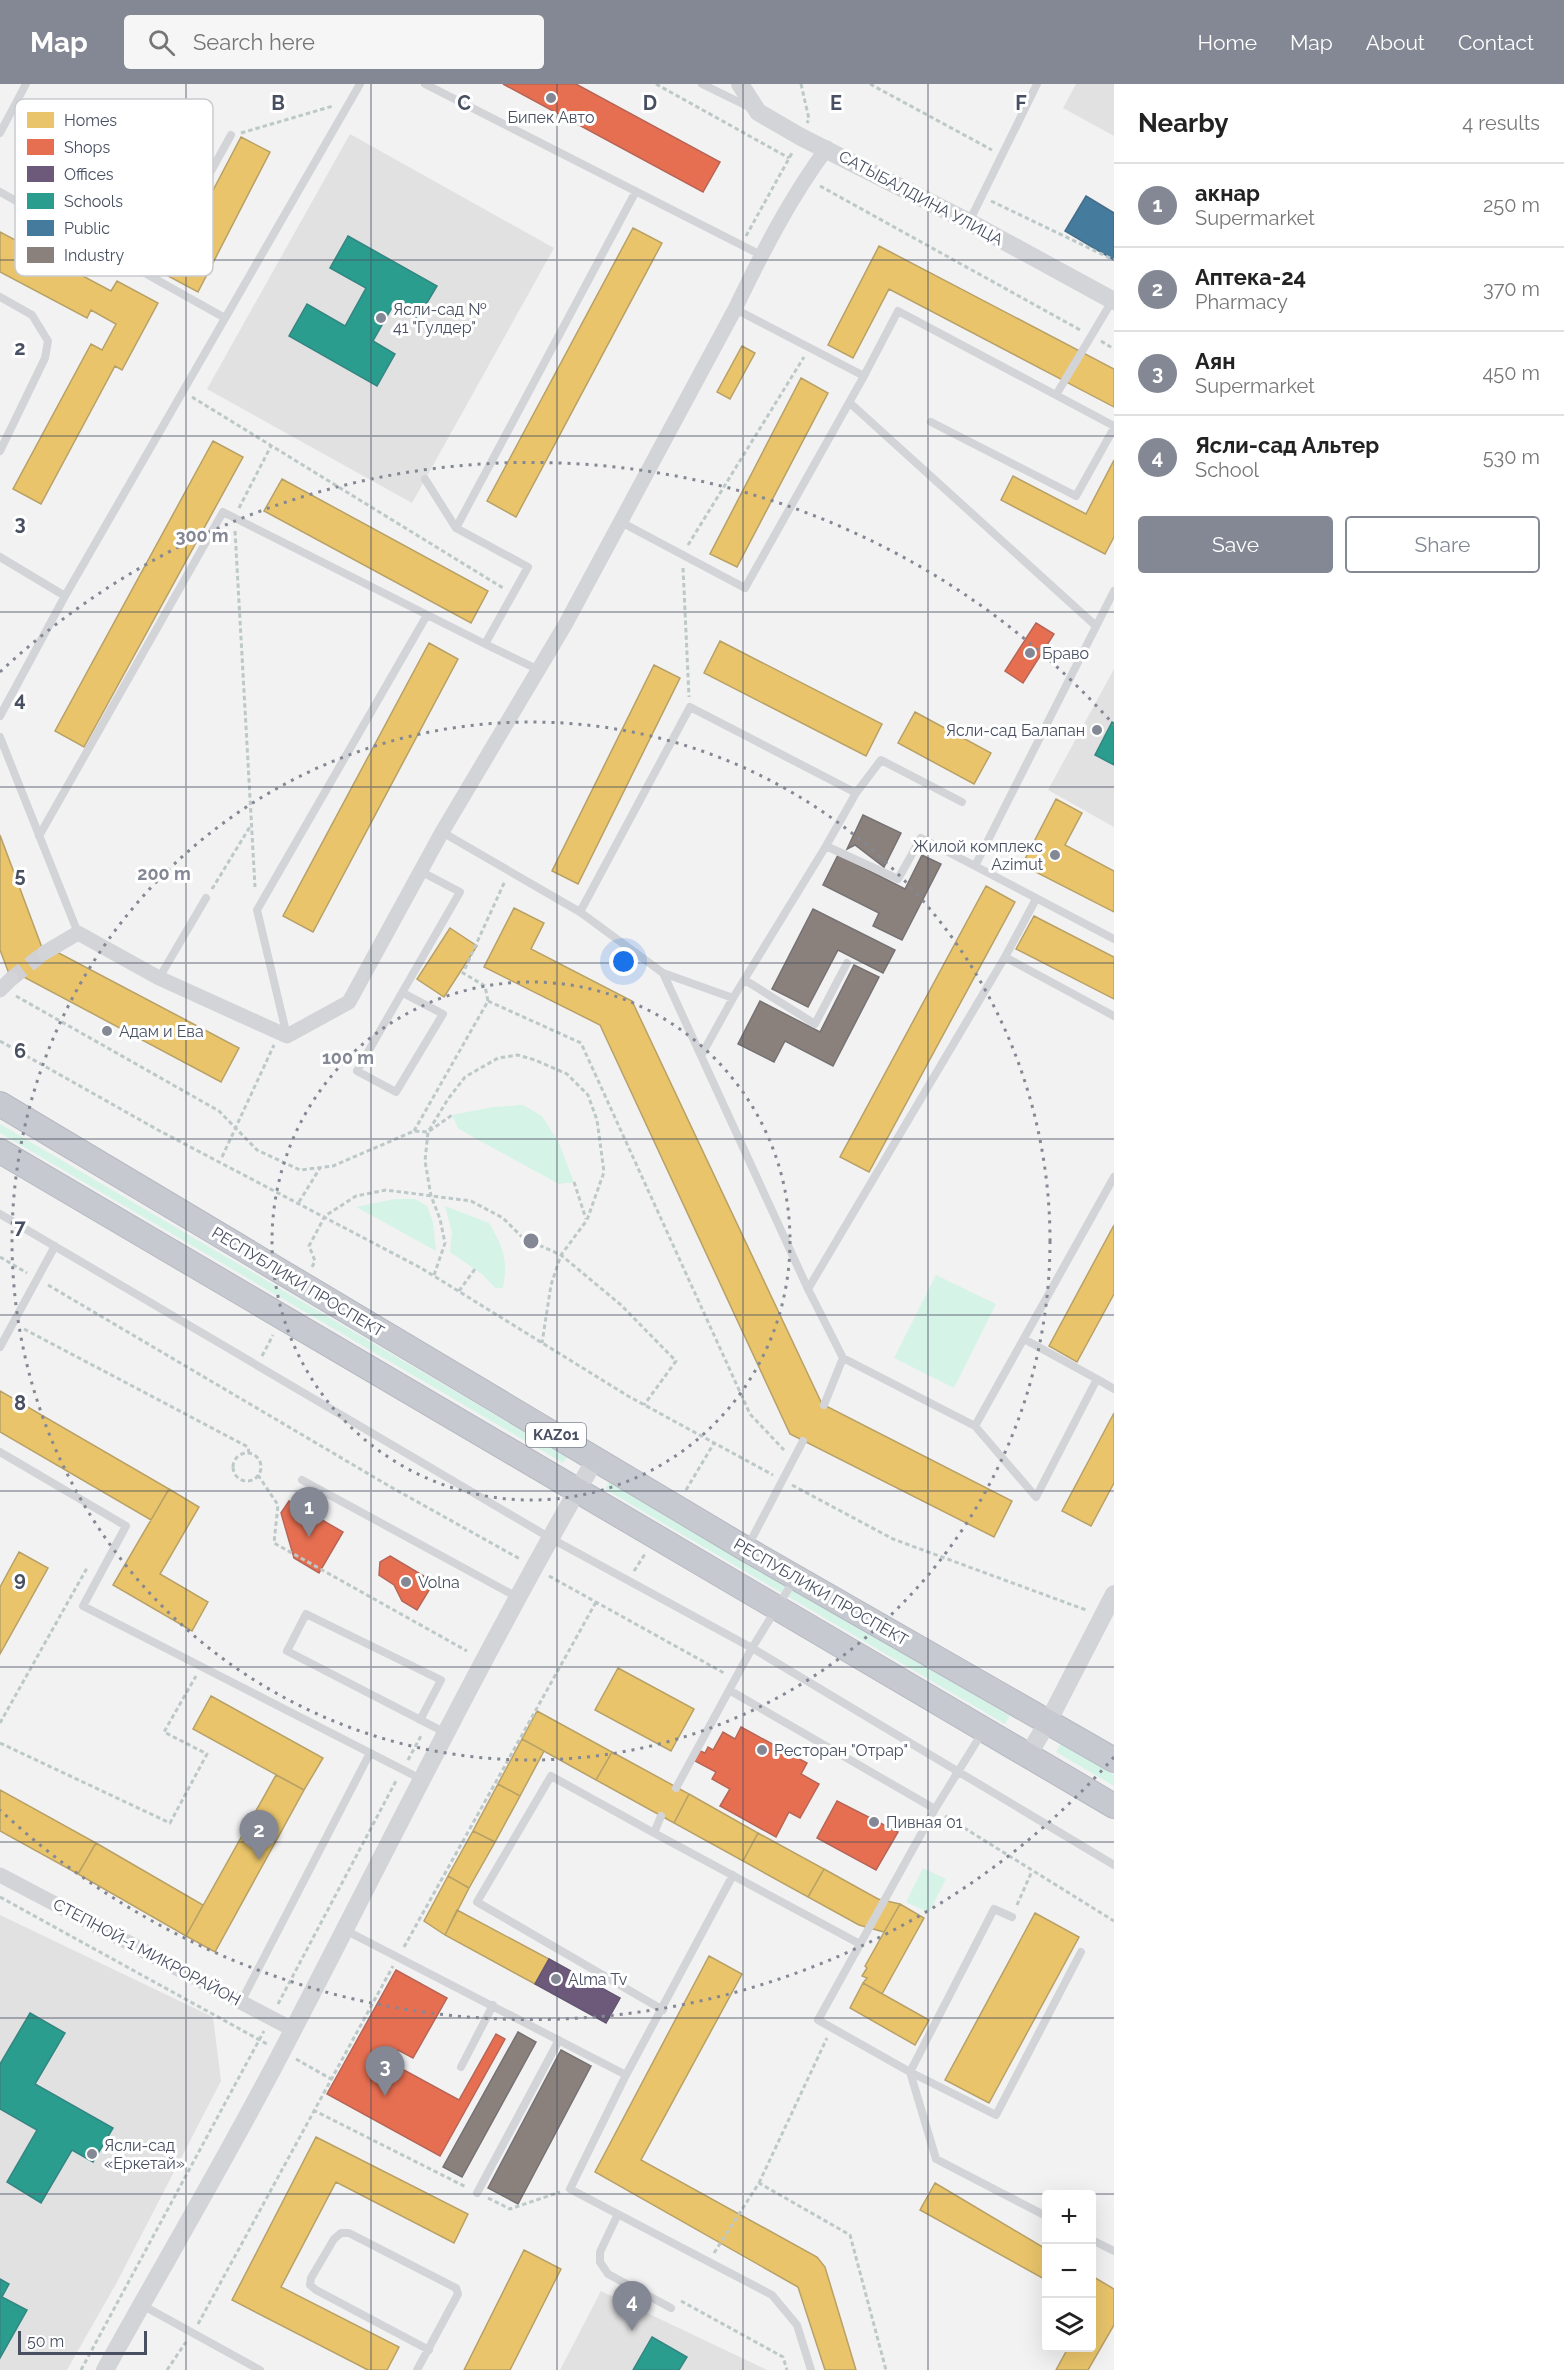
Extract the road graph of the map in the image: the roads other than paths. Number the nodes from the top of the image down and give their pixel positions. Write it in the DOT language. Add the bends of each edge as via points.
graph roads {
  1 [pos="26,84"];
  2 [pos="360,84"];
  3 [pos="425,84"];
  4 [pos="702,84"];
  5 [pos="740,84"];
  6 [pos="1037,84"];
  7 [pos="18,99"];
  8 [pos="15,105"];
  9 [pos="758,112"];
  10 [pos="0,133"];
  11 [pos="231,135"];
  12 [pos="827,148"];
  13 [pos="213,168"];
  14 [pos="636,191"];
  15 [pos="0,192"];
  16 [pos="15,200"];
  17 [pos="969,222"];
  18 [pos="761,255"];
  19 [pos="153,276"];
  20 [pos="0,297"];
  21 [pos="1113,300"];
  22 [pos="735,309"];
  23 [pos="225,318"];
  24 [pos="864,376"];
  25 [pos="1056,395"];
  26 [pos="850,403"];
  27 [pos="931,422"];
  28 [pos="1114,427"];
  29 [pos="0,451"];
  30 [pos="425,479"];
  31 [pos="619,522"];
  32 [pos="456,528"];
  33 [pos="0,557"];
  34 [pos="1114,591"];
  35 [pos="64,596"];
  36 [pos="427,615"];
  37 [pos="1096,626"];
  38 [pos="485,644"];
  39 [pos="539,670"];
  40 [pos="0,716"];
  41 [pos="0,737"];
  42 [pos="855,793"];
  43 [pos="962,802"];
  44 [pos="442,832"];
  45 [pos="39,836"];
  46 [pos="826,846"];
  47 [pos="975,866"];
  48 [pos="422,872"];
  49 [pos="206,898"];
  50 [pos="1036,899"];
  51 [pos="580,912"];
  52 [pos="78,933"];
  53 [pos="1114,939"];
  54 [pos="44,953"];
  55 [pos="1005,957"];
  56 [pos="847,963"];
  57 [pos="663,973"];
  58 [pos="159,978"];
  59 [pos="745,980"];
  60 [pos="403,993"];
  61 [pos="733,998"];
  62 [pos="1114,1016"];
  63 [pos="283,1034"];
  64 [pos="702,1054"];
  65 [pos="0,1104"];
  66 [pos="0,1151"];
  67 [pos="1114,1177"];
  68 [pos="0,1214"];
  69 [pos="55,1246"];
  70 [pos="808,1289"];
  71 [pos="1024,1339"];
  72 [pos="0,1347"];
  73 [pos="843,1358"];
  74 [pos="1097,1379"];
  75 [pos="1114,1389"];
  76 [pos="824,1406"];
  77 [pos="975,1426"];
  78 [pos="803,1441"];
  79 [pos="0,1452"];
  80 [pos="596,1458"];
  81 [pos="302,1480"];
  82 [pos="577,1492"];
  83 [pos="552,1539"];
  84 [pos="746,1549"];
  85 [pos="795,1577"];
  86 [pos="1114,1594"];
  87 [pos="517,1598"];
  88 [pos="777,1608"];
  89 [pos="752,1648"];
  90 [pos="729,1690"];
  91 [pos="420,1720"];
  92 [pos="1048,1722"];
  93 [pos="984,1729"];
  94 [pos="446,1734"];
  95 [pos="370,1753"];
  96 [pos="1028,1755"];
  97 [pos="1114,1760"];
  98 [pos="958,1772"];
  99 [pos="422,1779"];
  100 [pos="676,1788"];
  101 [pos="1114,1806"];
  102 [pos="935,1809"];
  103 [pos="662,1816"];
  104 [pos="654,1833"];
  105 [pos="1114,1865"];
  106 [pos="0,1875"];
  107 [pos="733,1875"];
  108 [pos="1012,1917"];
  109 [pos="344,1930"];
  110 [pos="860,1944"];
  111 [pos="1081,1952"];
  112 [pos="241,2002"];
  113 [pos="493,2005"];
  114 [pos="663,2010"];
  115 [pos="294,2030"];
  116 [pos="560,2040"];
  117 [pos="461,2067"];
  118 [pos="910,2072"];
  119 [pos="626,2075"];
  120 [pos="477,2193"];
  121 [pos="1042,2213"];
  122 [pos="618,2214"];
  123 [pos="1096,2242"];
  124 [pos="1114,2251"];
  125 [pos="142,2305"];
  126 [pos="671,2308"];
  127 [pos="429,2350"];
  128 [pos="105,2370"];
  129 [pos="260,2370"];
  130 [pos="417,2370"];
  131 [pos="811,2370"];
  1 -- 7 [label="lane"];
  2 -- 23 [label="lane"];
  3 -- 14 [label="lane"];
  4 -- 9 [label="lane"];
  5 -- 9 [label="street, САТЫБАЛДИНА УЛИЦА"];
  6 -- 17 [label="lane"];
  8 -- 10 [label="lane"];
  9 -- 12 [label="street, САТЫБАЛДИНА УЛИЦА"];
  11 -- 13 [label="lane"];
  12 -- 17 [label="street, САТЫБАЛДИНА УЛИЦА"];
  12 -- 18 [label="street" via="805,177"];
  14 -- 18 [label="lane"];
  14 -- 32 [label="lane"];
  15 -- 16 [label="lane"];
  17 -- 21 [label="street, САТЫБАЛДИНА УЛИЦА"];
  18 -- 22 [label="street"];
  19 -- 23 [label="lane"];
  20 -- 29 [label="lane" via="32,315 48,341 45,358"];
  21 -- 25 [label="lane"];
  22 -- 24 [label="lane"];
  22 -- 31 [label="street"];
  23 -- 35 [label="lane"];
  24 -- 25 [label="lane" via="898,310"];
  24 -- 26 [label="lane"];
  25 -- 28 [label="lane"];
  26 -- 31 [label="lane" via="745,588"];
  26 -- 37 [label="lane"];
  27 -- 28 [label="lane" via="1076,496"];
  30 -- 32 [label="lane"];
  31 -- 39 [label="street"];
  32 -- 38 [label="lane" via="528,567"];
  33 -- 35 [label="lane"];
  34 -- 37 [label="lane"];
  35 -- 40 [label="lane"];
  36 -- 38 [label="lane"];
  36 -- 45 [label="lane" via="224,512"];
  36 -- 63 [label="lane" via="257,910"];
  37 -- 47 [label="lane"];
  38 -- 39 [label="lane"];
  39 -- 44 [label="street"];
  41 -- 45 [label="lane"];
  42 -- 43 [label="lane" via="880,760"];
  42 -- 46 [label="lane"];
  42 -- 51 [label="lane" via="690,707"];
  44 -- 48 [label="street"];
  44 -- 51 [label="lane"];
  45 -- 52 [label="lane"];
  46 -- 47 [label="lane" via="898,879 921,838"];
  46 -- 59 [label="lane"];
  47 -- 50 [label="lane"];
  48 -- 60 [label="lane" via="460,892"];
  48 -- 63 [label="street" via="349,1002"];
  49 -- 58 [label="lane"];
  50 -- 53 [label="lane"];
  50 -- 55 [label="lane"];
  51 -- 57 [label="lane"];
  52 -- 54 [label="street"];
  52 -- 58 [label="street"];
  55 -- 62 [label="lane"];
  55 -- 70 [label="lane"];
  56 -- 59 [label="lane" via="815,1024"];
  57 -- 61 [label="lane"];
  57 -- 64 [label="lane"];
  58 -- 63 [label="street"];
  59 -- 61 [label="lane"];
  60 -- 60 [label="lane" via="357,1071 396,1092 443,1014"];
  61 -- 64 [label="lane"];
  64 -- 70 [label="lane"];
  65 -- 80 [label="highway, РЕСПУБЛИКИ ПРОСПЕКТ / KАZ01"];
  66 -- 82 [label="highway, KАZ01"];
  67 -- 71 [label="lane"];
  68 -- 69 [label="lane"];
  69 -- 72 [label="lane"];
  69 -- 83 [label="lane"];
  70 -- 73 [label="lane"];
  71 -- 74 [label="lane"];
  71 -- 77 [label="lane"];
  73 -- 76 [label="lane"];
  73 -- 77 [label="lane"];
  74 -- 75 [label="lane"];
  74 -- 77 [label="lane" via="1036,1497"];
  78 -- 84 [label="lane"];
  79 -- 95 [label="lane" via="126,1526 83,1606"];
  80 -- 82 [label="street"];
  80 -- 84 [label="highway, РЕСПУБЛИКИ ПРОСПЕКТ / KАZ01"];
  81 -- 87 [label="lane"];
  82 -- 83 [label="street"];
  82 -- 88 [label="highway, KАZ01"];
  83 -- 87 [label="street"];
  83 -- 89 [label="lane"];
  84 -- 85 [label="highway, РЕСПУБЛИКИ ПРОСПЕКТ / KАZ01"];
  85 -- 88 [label="lane"];
  85 -- 92 [label="highway, РЕСПУБЛИКИ ПРОСПЕКТ / KАZ01"];
  86 -- 92 [label="street"];
  87 -- 94 [label="street"];
  88 -- 89 [label="lane"];
  88 -- 93 [label="highway, KАZ01"];
  89 -- 90 [label="lane"];
  89 -- 98 [label="lane"];
  90 -- 100 [label="lane"];
  90 -- 102 [label="lane"];
  91 -- 91 [label="lane" via="288,1651 306,1614 441,1680"];
  91 -- 94 [label="lane"];
  92 -- 96 [label="street"];
  92 -- 97 [label="highway, РЕСПУБЛИКИ ПРОСПЕКТ / KАZ01"];
  93 -- 96 [label="highway, KАZ01"];
  93 -- 98 [label="lane"];
  94 -- 99 [label="street"];
  95 -- 99 [label="lane"];
  95 -- 112 [label="lane"];
  96 -- 101 [label="highway, KАZ01"];
  98 -- 102 [label="lane"];
  98 -- 105 [label="lane"];
  99 -- 109 [label="street"];
  102 -- 110 [label="lane"];
  103 -- 104 [label="lane"];
  104 -- 107 [label="lane"];
  104 -- 114 [label="lane" via="551,1776 477,1902"];
  106 -- 112 [label="street, СТЕПНОЙ-1 МИКРОРАЙОН"];
  107 -- 110 [label="lane"];
  107 -- 114 [label="lane"];
  108 -- 118 [label="lane" via="994,1909"];
  109 -- 113 [label="lane"];
  109 -- 115 [label="street"];
  110 -- 118 [label="lane" via="818,2020"];
  111 -- 118 [label="lane" via="996,2115"];
  112 -- 115 [label="street, СТЕПНОЙ-1 МИКРОРАЙОН"];
  113 -- 116 [label="lane"];
  113 -- 117 [label="lane"];
  114 -- 119 [label="lane"];
  115 -- 125 [label="street"];
  116 -- 119 [label="lane"];
  116 -- 120 [label="lane"];
  118 -- 121 [label="lane" via="936,2158"];
  119 -- 122 [label="lane" via="570,2189"];
  122 -- 126 [label="lane" via="600,2252 600,2262 608,2274"];
  122 -- 131 [label="lane" via="772,2295 797,2325"];
  123 -- 124 [label="lane"];
  125 -- 128 [label="street"];
  125 -- 129 [label="lane"];
  127 -- 127 [label="lane" via="458,2294 456,2288 349,2233 341,2233 310,2285"];
  127 -- 130 [label="lane"];
}
